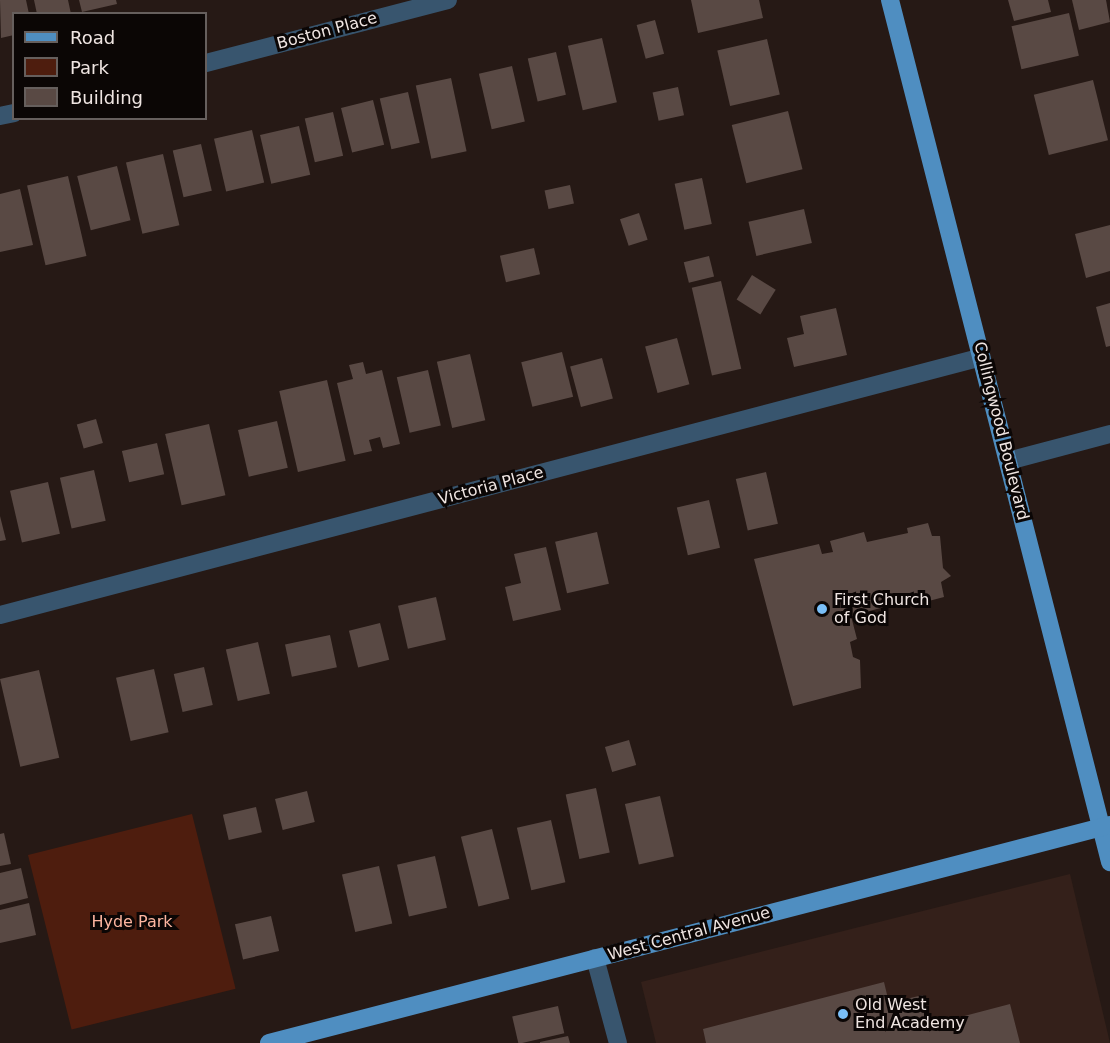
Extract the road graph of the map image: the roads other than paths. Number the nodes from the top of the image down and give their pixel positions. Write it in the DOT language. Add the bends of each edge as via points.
graph roads {
  1 [pos="448,0"];
  2 [pos="890,0"];
  3 [pos="207,63"];
  4 [pos="982,357"];
  5 [pos="1110,434"];
  6 [pos="1008,461"];
  7 [pos="0,615"];
  8 [pos="1105,826"];
  9 [pos="1110,862"];
  10 [pos="595,958"];
  11 [pos="269,1043"];
  12 [pos="618,1043"];
  1 -- 3 [label="street, Boston Place"];
  2 -- 4 [label="main road, Collingwood Boulevard"];
  4 -- 6 [label="main road, Collingwood Boulevard"];
  4 -- 7 [label="street, Victoria Place"];
  5 -- 6 [label="street"];
  6 -- 8 [label="main road, Collingwood Boulevard"];
  8 -- 9 [label="main road, Collingwood Boulevard"];
  8 -- 10 [label="main road, West Central Avenue"];
  10 -- 11 [label="main road, West Central Avenue"];
  10 -- 12 [label="street"];
}
